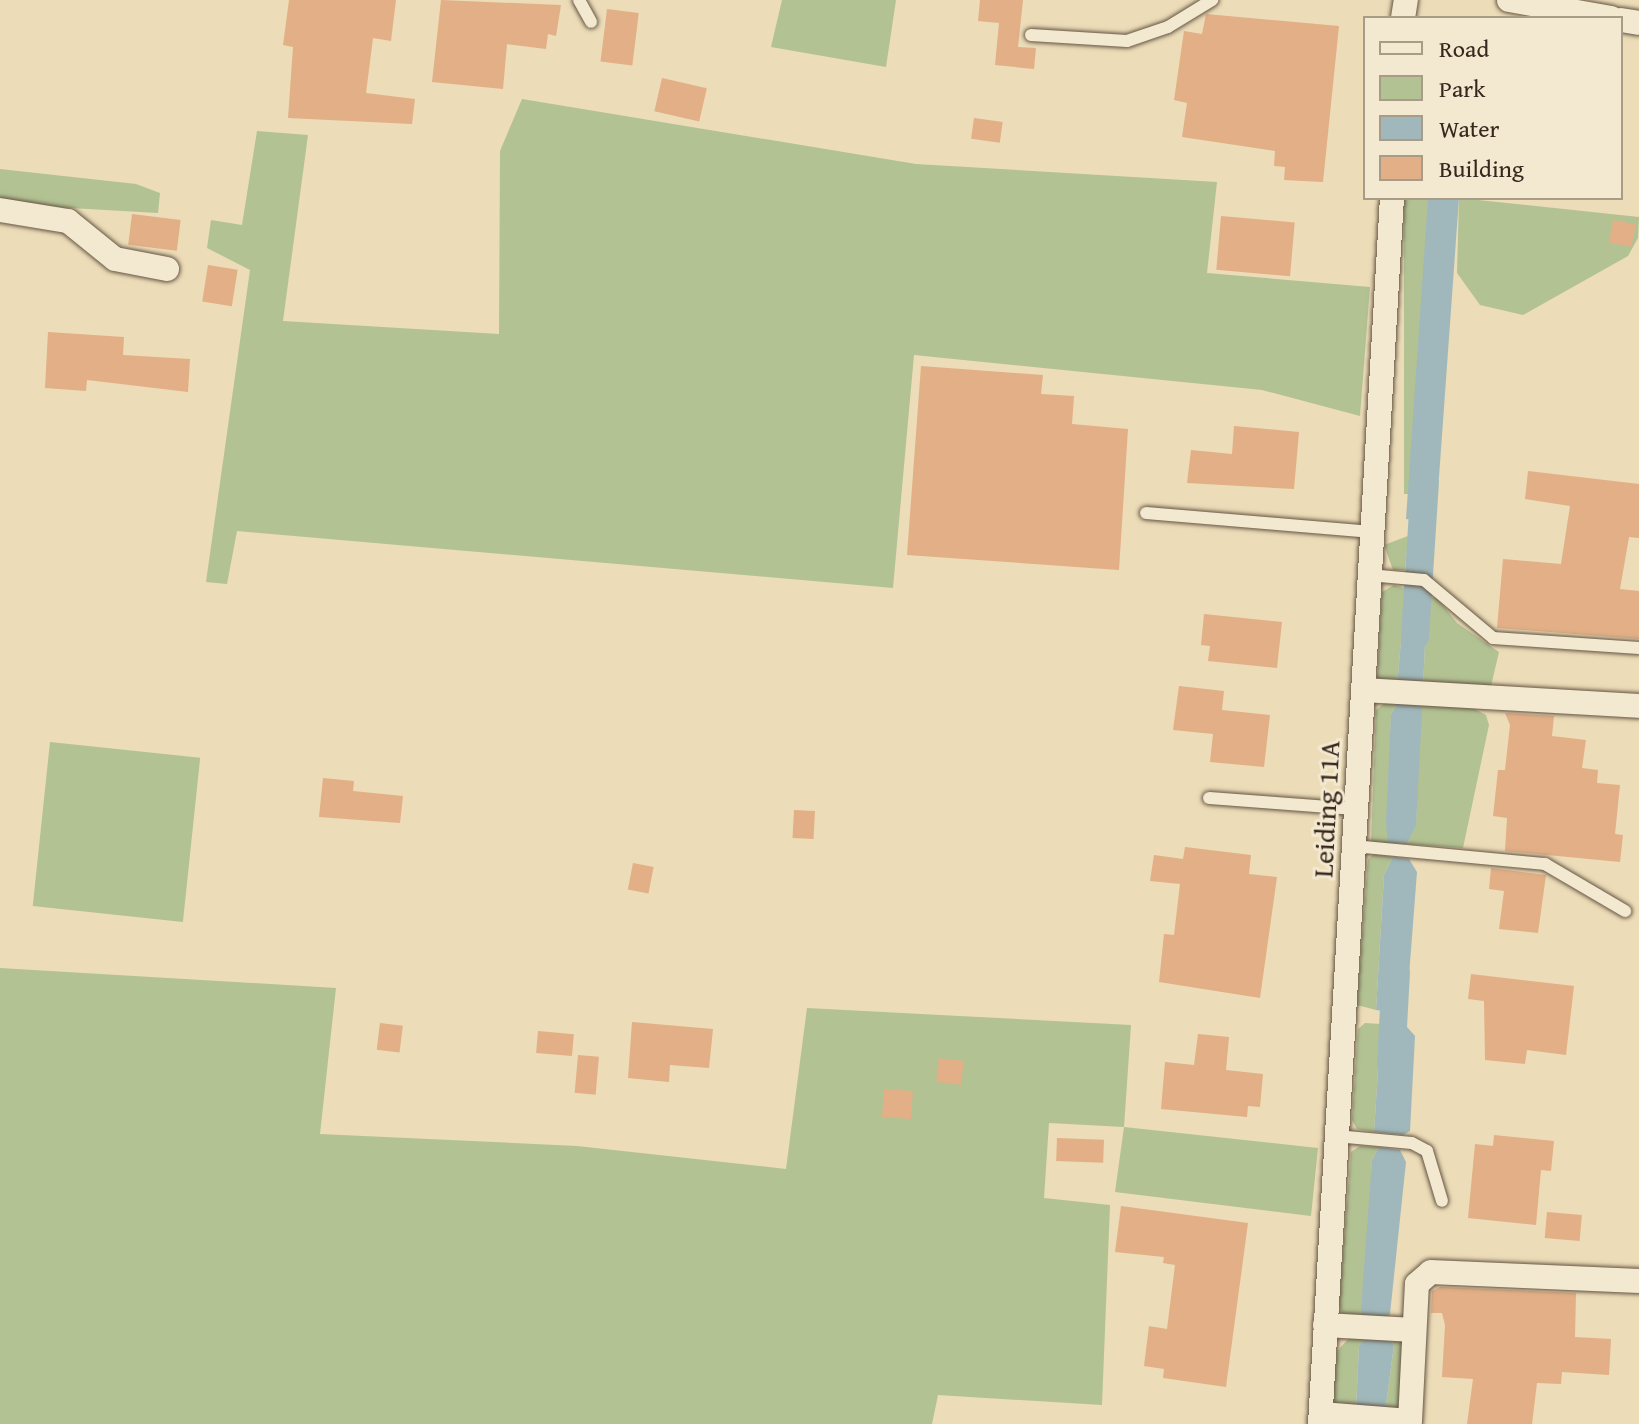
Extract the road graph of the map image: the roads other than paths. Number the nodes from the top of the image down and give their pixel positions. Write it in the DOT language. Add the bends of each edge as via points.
graph roads {
  1 [pos="579,0"];
  2 [pos="1212,0"];
  3 [pos="1509,0"];
  4 [pos="1600,16"];
  5 [pos="591,22"];
  6 [pos="1031,35"];
  7 [pos="1392,200"];
  8 [pos="0,210"];
  9 [pos="167,269"];
  10 [pos="1146,513"];
  11 [pos="1372,532"];
  12 [pos="1369,575"];
  13 [pos="1639,648"];
  14 [pos="1368,690"];
  15 [pos="1639,706"];
  16 [pos="1209,798"];
  17 [pos="1356,809"];
  18 [pos="1354,846"];
  19 [pos="1625,911"];
  20 [pos="1336,1136"];
  21 [pos="1442,1201"];
  22 [pos="1639,1281"];
  23 [pos="1333,1326"];
  24 [pos="1414,1330"];
  25 [pos="1327,1417"];
  1 -- 5 [label="lane"];
  2 -- 6 [label="lane" via="1168,27 1127,41"];
  3 -- 4 [label="street"];
  7 -- 11 [label="street, Leiding 11A"];
  8 -- 9 [label="street" via="68,221 115,259"];
  10 -- 11 [label="lane"];
  11 -- 12 [label="street, Leiding 11A"];
  12 -- 13 [label="lane" via="1424,580 1493,638"];
  12 -- 14 [label="street, Leiding 11A"];
  14 -- 15 [label="street"];
  14 -- 17 [label="street, Leiding 11A"];
  16 -- 17 [label="lane"];
  17 -- 18 [label="street, Leiding 11A"];
  18 -- 19 [label="lane" via="1545,864"];
  18 -- 20 [label="street, Leiding 11A"];
  20 -- 21 [label="lane" via="1412,1143 1427,1151"];
  20 -- 23 [label="street, Leiding 11A"];
  22 -- 24 [label="street" via="1431,1272 1417,1284"];
  23 -- 24 [label="street"];
  23 -- 25 [label="street, Leiding 11A"];
  24 -- 25 [label="street" via="1410,1421"];
}
